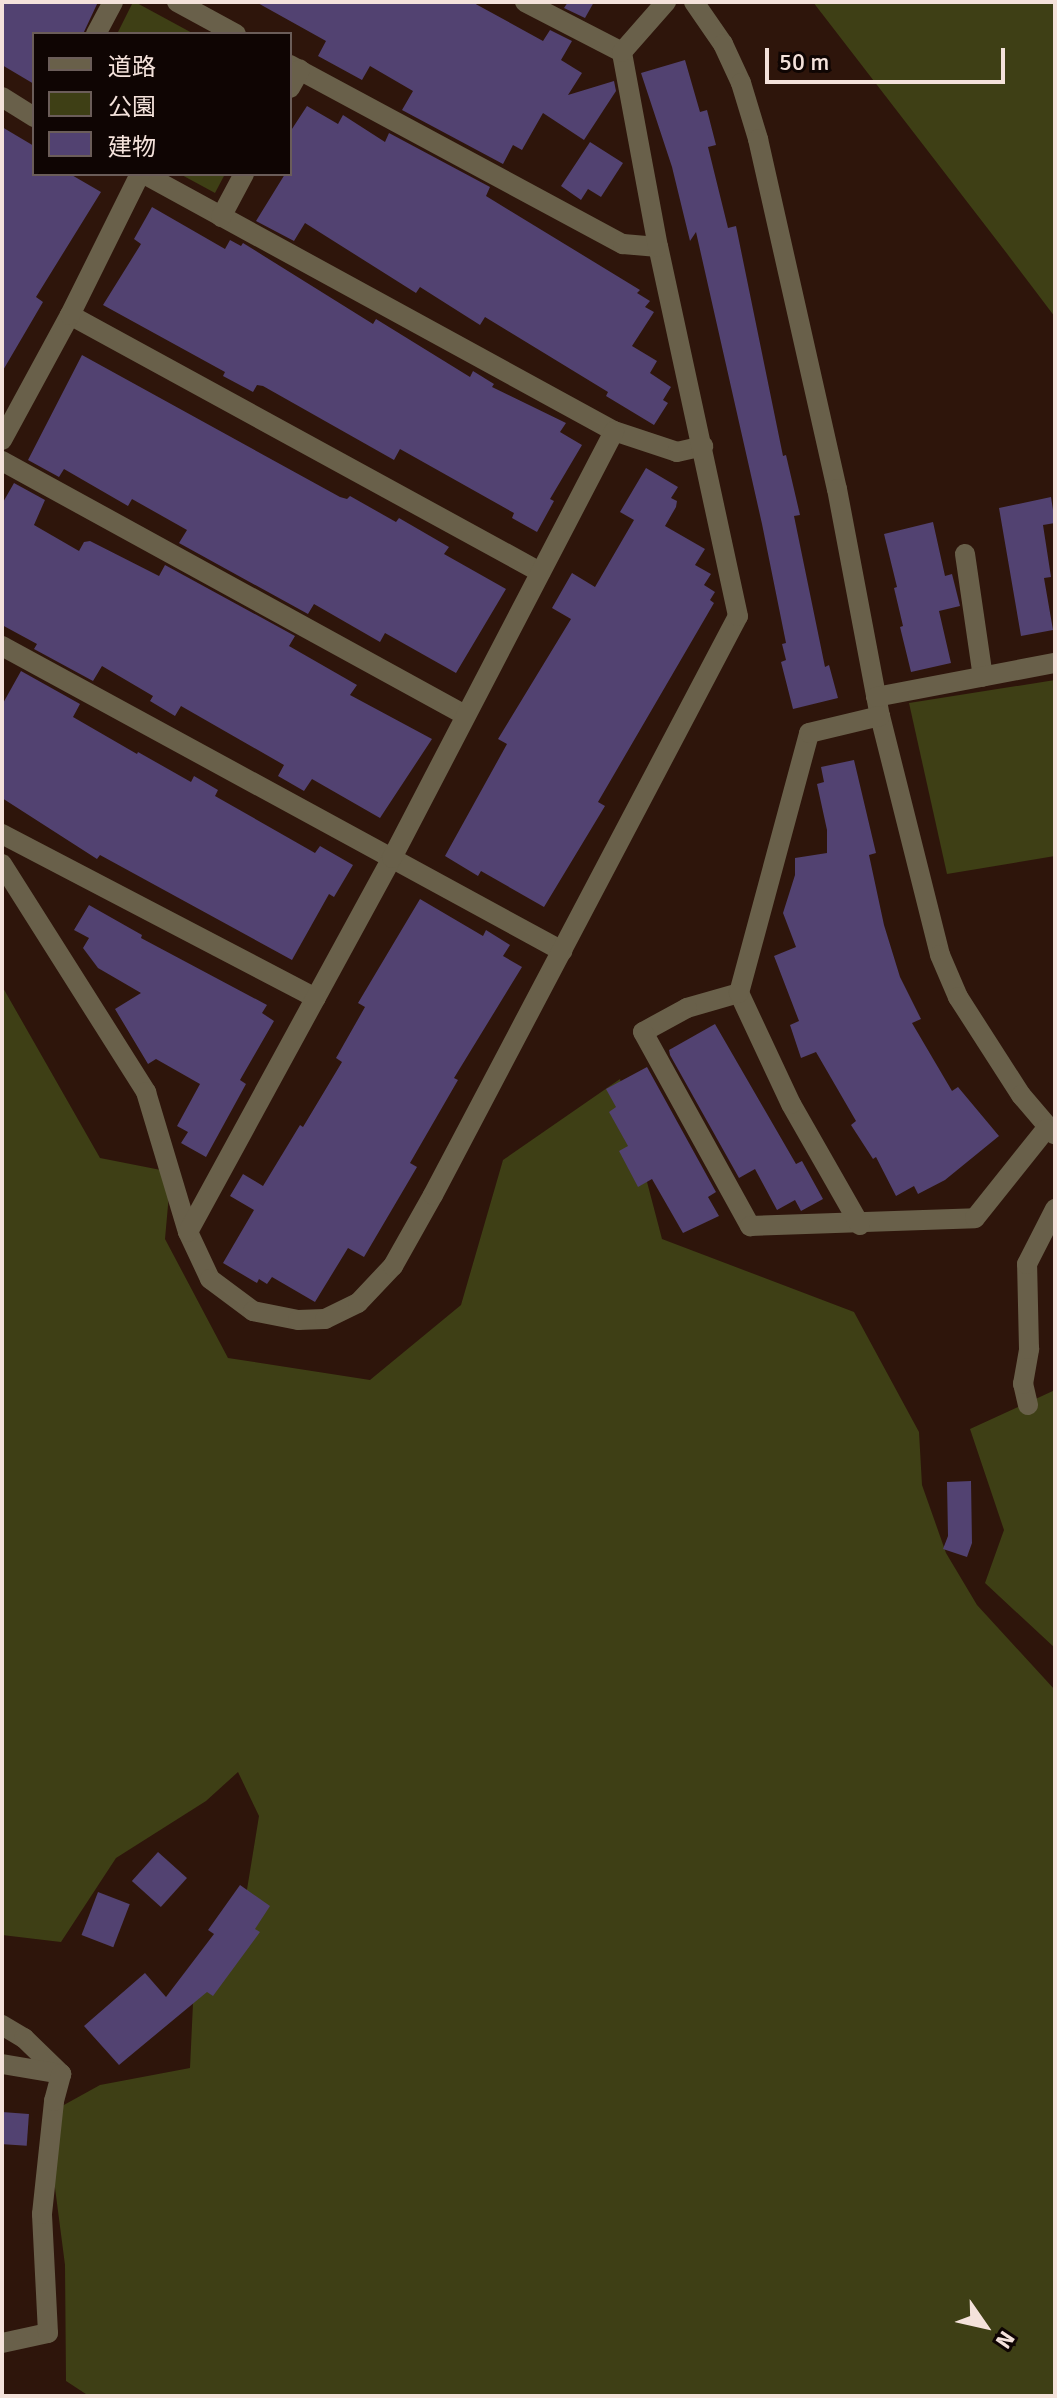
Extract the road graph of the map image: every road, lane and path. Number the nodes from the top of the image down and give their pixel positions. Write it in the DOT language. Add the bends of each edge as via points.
graph roads {
  1 [pos="113,2"];
  2 [pos="525,2"];
  3 [pos="666,2"];
  4 [pos="694,2"];
  5 [pos="187,4"];
  6 [pos="97,32"];
  7 [pos="233,32"];
  8 [pos="622,52"];
  9 [pos="293,75"];
  10 [pos="2,97"];
  11 [pos="32,116"];
  12 [pos="141,176"];
  13 [pos="146,176"];
  14 [pos="243,176"];
  15 [pos="221,217"];
  16 [pos="658,247"];
  17 [pos="70,315"];
  18 [pos="614,431"];
  19 [pos="2,440"];
  20 [pos="703,446"];
  21 [pos="2,461"];
  22 [pos="965,554"];
  23 [pos="540,572"];
  24 [pos="2,646"];
  25 [pos="1055,663"];
  26 [pos="983,677"];
  27 [pos="878,706"];
  28 [pos="465,715"];
  29 [pos="2,834"];
  30 [pos="392,858"];
  31 [pos="2,864"];
  32 [pos="562,951"];
  33 [pos="739,993"];
  34 [pos="316,998"];
  35 [pos="1051,1132"];
  36 [pos="1055,1209"];
  37 [pos="860,1225"];
  38 [pos="188,1232"];
  39 [pos="1028,1405"];
  40 [pos="2,2025"];
  41 [pos="2,2064"];
  42 [pos="61,2074"];
  43 [pos="2,2343"];
  1 -- 6 [label="street"];
  2 -- 8 [label="street"];
  3 -- 8 [label="street"];
  4 -- 27 [label="street" via="723,44 758,139 837,489"];
  5 -- 7 [label="street"];
  8 -- 16 [label="street"];
  9 -- 16 [label="street" via="623,244"];
  10 -- 11 [label="street"];
  12 -- 17 [label="street"];
  13 -- 15 [label="street"];
  14 -- 15 [label="street"];
  15 -- 18 [label="street"];
  16 -- 20 [label="street"];
  17 -- 19 [label="street"];
  17 -- 23 [label="street"];
  18 -- 20 [label="street" via="677,452"];
  18 -- 23 [label="street"];
  20 -- 32 [label="street" via="738,616"];
  21 -- 28 [label="street"];
  22 -- 26 [label="street"];
  23 -- 28 [label="street"];
  24 -- 30 [label="street"];
  25 -- 26 [label="street"];
  26 -- 27 [label="street"];
  27 -- 33 [label="street" via="809,733"];
  27 -- 35 [label="street" via="940,955 958,997"];
  28 -- 30 [label="street"];
  29 -- 34 [label="street"];
  30 -- 32 [label="street"];
  30 -- 34 [label="street"];
  31 -- 38 [label="street" via="146,1092"];
  32 -- 38 [label="street" via="393,1266 358,1303 325,1319 253,1311 210,1279"];
  33 -- 37 [label="street" via="791,1104"];
  33 -- 37 [label="street" via="687,1008 643,1032 750,1226"];
  34 -- 38 [label="street"];
  35 -- 37 [label="street" via="975,1218"];
  36 -- 39 [label="street" via="1027,1264 1029,1349 1023,1384"];
  40 -- 42 [label="street" via="24,2038"];
  41 -- 42 [label="street"];
  42 -- 43 [label="street" via="42,2214 48,2333"];
}
